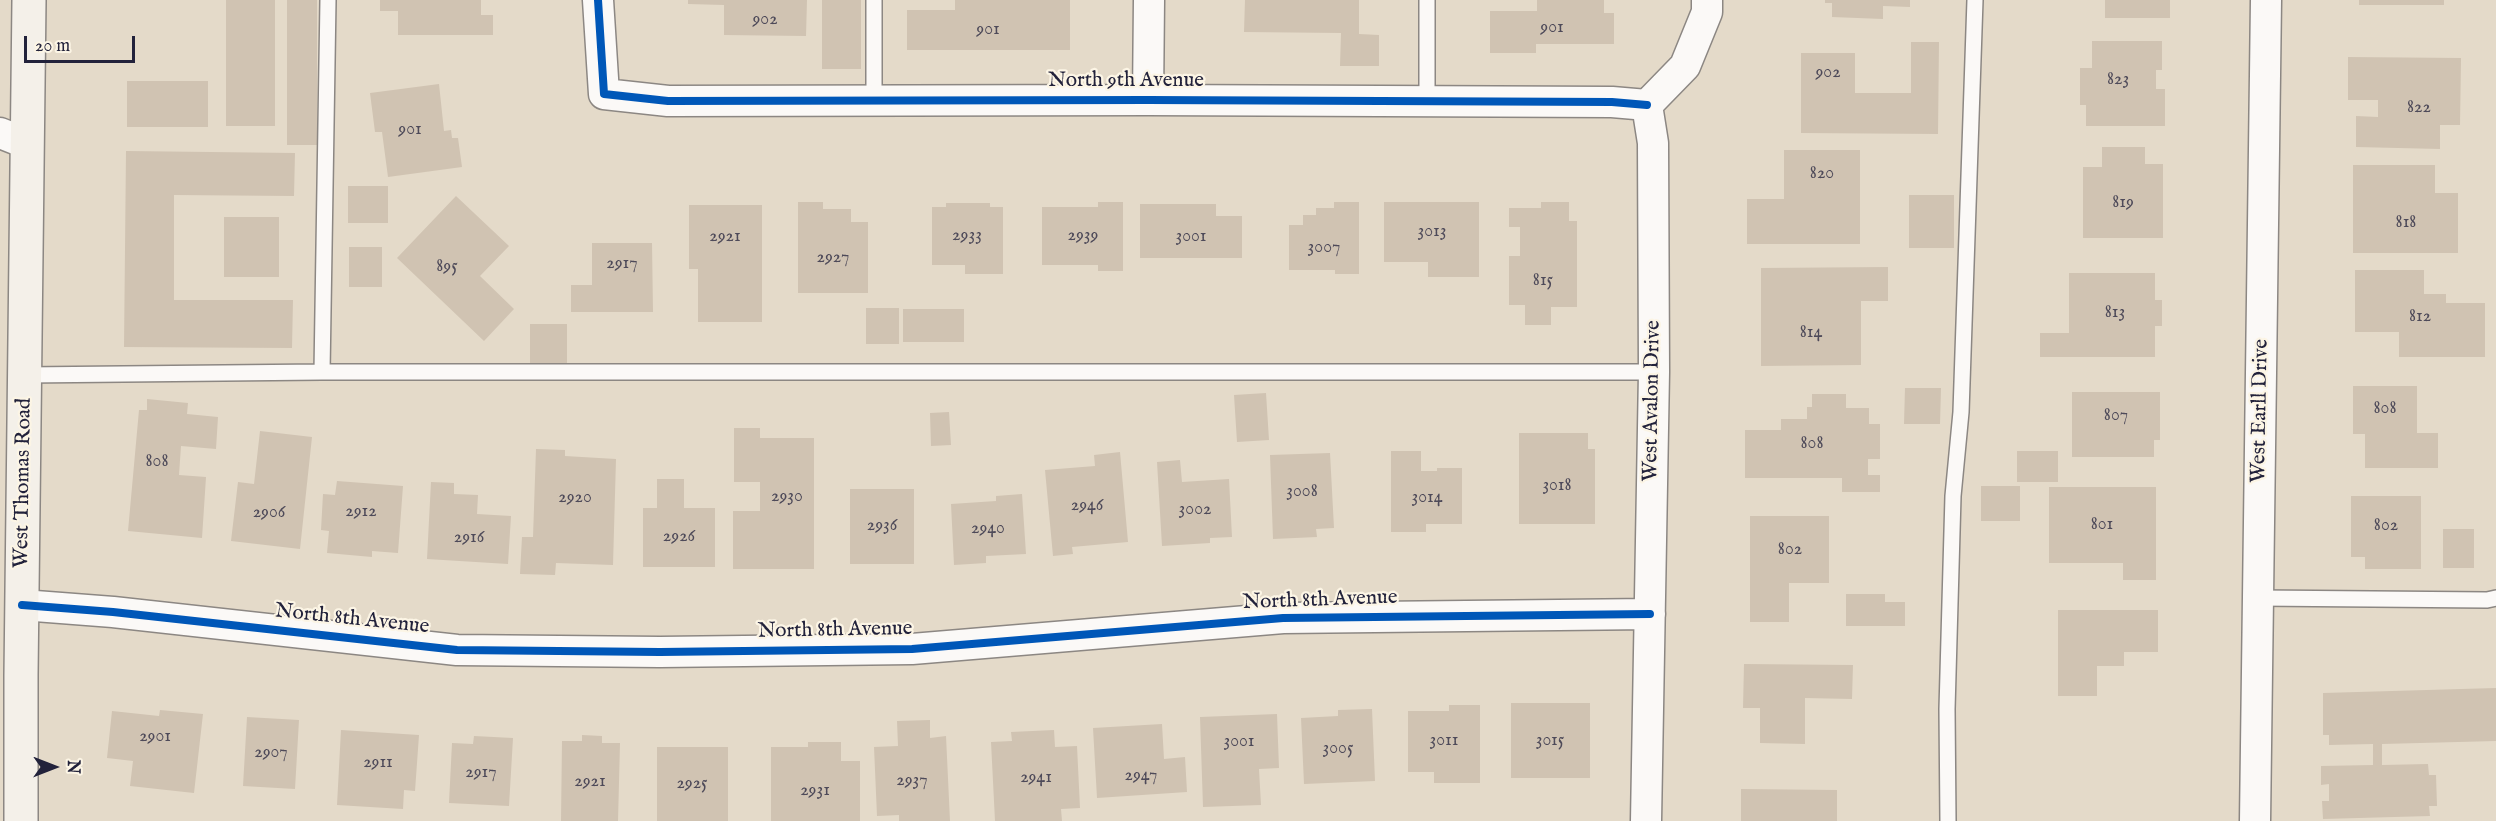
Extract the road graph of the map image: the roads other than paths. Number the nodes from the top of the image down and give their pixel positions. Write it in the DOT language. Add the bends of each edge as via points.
graph roads {
  1 [pos="29,0"];
  2 [pos="328,0"];
  3 [pos="598,0"];
  4 [pos="874,0"];
  5 [pos="1149,0"];
  6 [pos="1427,0"];
  7 [pos="1707,0"];
  8 [pos="1975,0"];
  9 [pos="2266,0"];
  10 [pos="874,100"];
  11 [pos="1148,100"];
  12 [pos="1427,101"];
  13 [pos="1647,105"];
  14 [pos="14,139"];
  15 [pos="322,372"];
  16 [pos="1654,372"];
  17 [pos="25,375"];
  18 [pos="2258,598"];
  19 [pos="2496,598"];
  20 [pos="22,605"];
  21 [pos="1650,614"];
  22 [pos="10,675"];
  23 [pos="21,821"];
  24 [pos="1646,821"];
  25 [pos="1948,821"];
  26 [pos="2254,821"];
  1 -- 14 [label="main road, West Thomas Road"];
  2 -- 15 [label="lane"];
  3 -- 10 [label="street, North 9th Avenue" via="604,94 668,101"];
  4 -- 10 [label="lane"];
  5 -- 11 [label="street"];
  6 -- 12 [label="lane"];
  7 -- 13 [label="street" via="1707,12 1685,66"];
  8 -- 25 [label="lane" via="1961,412 1953,496"];
  9 -- 18 [label="street, West Earll Drive"];
  10 -- 11 [label="street, North 9th Avenue"];
  11 -- 12 [label="street, North 9th Avenue"];
  12 -- 13 [label="street, North 9th Avenue"];
  13 -- 16 [label="street, West Avalon Drive" via="1653,143"];
  14 -- 17 [label="main road, West Thomas Road"];
  15 -- 16 [label="lane"];
  15 -- 17 [label="lane"];
  16 -- 21 [label="street, West Avalon Drive"];
  17 -- 20 [label="main road, West Thomas Road"];
  18 -- 19 [label="lane"];
  18 -- 26 [label="street, West Earll Drive"];
  20 -- 21 [label="street, North 8th Avenue" via="457,650 660,652 912,649 1283,618"];
  20 -- 22 [label="main road, West Thomas Road"];
  21 -- 24 [label="street, West Avalon Drive"];
  22 -- 23 [label="main road, West Thomas Road"];
}
